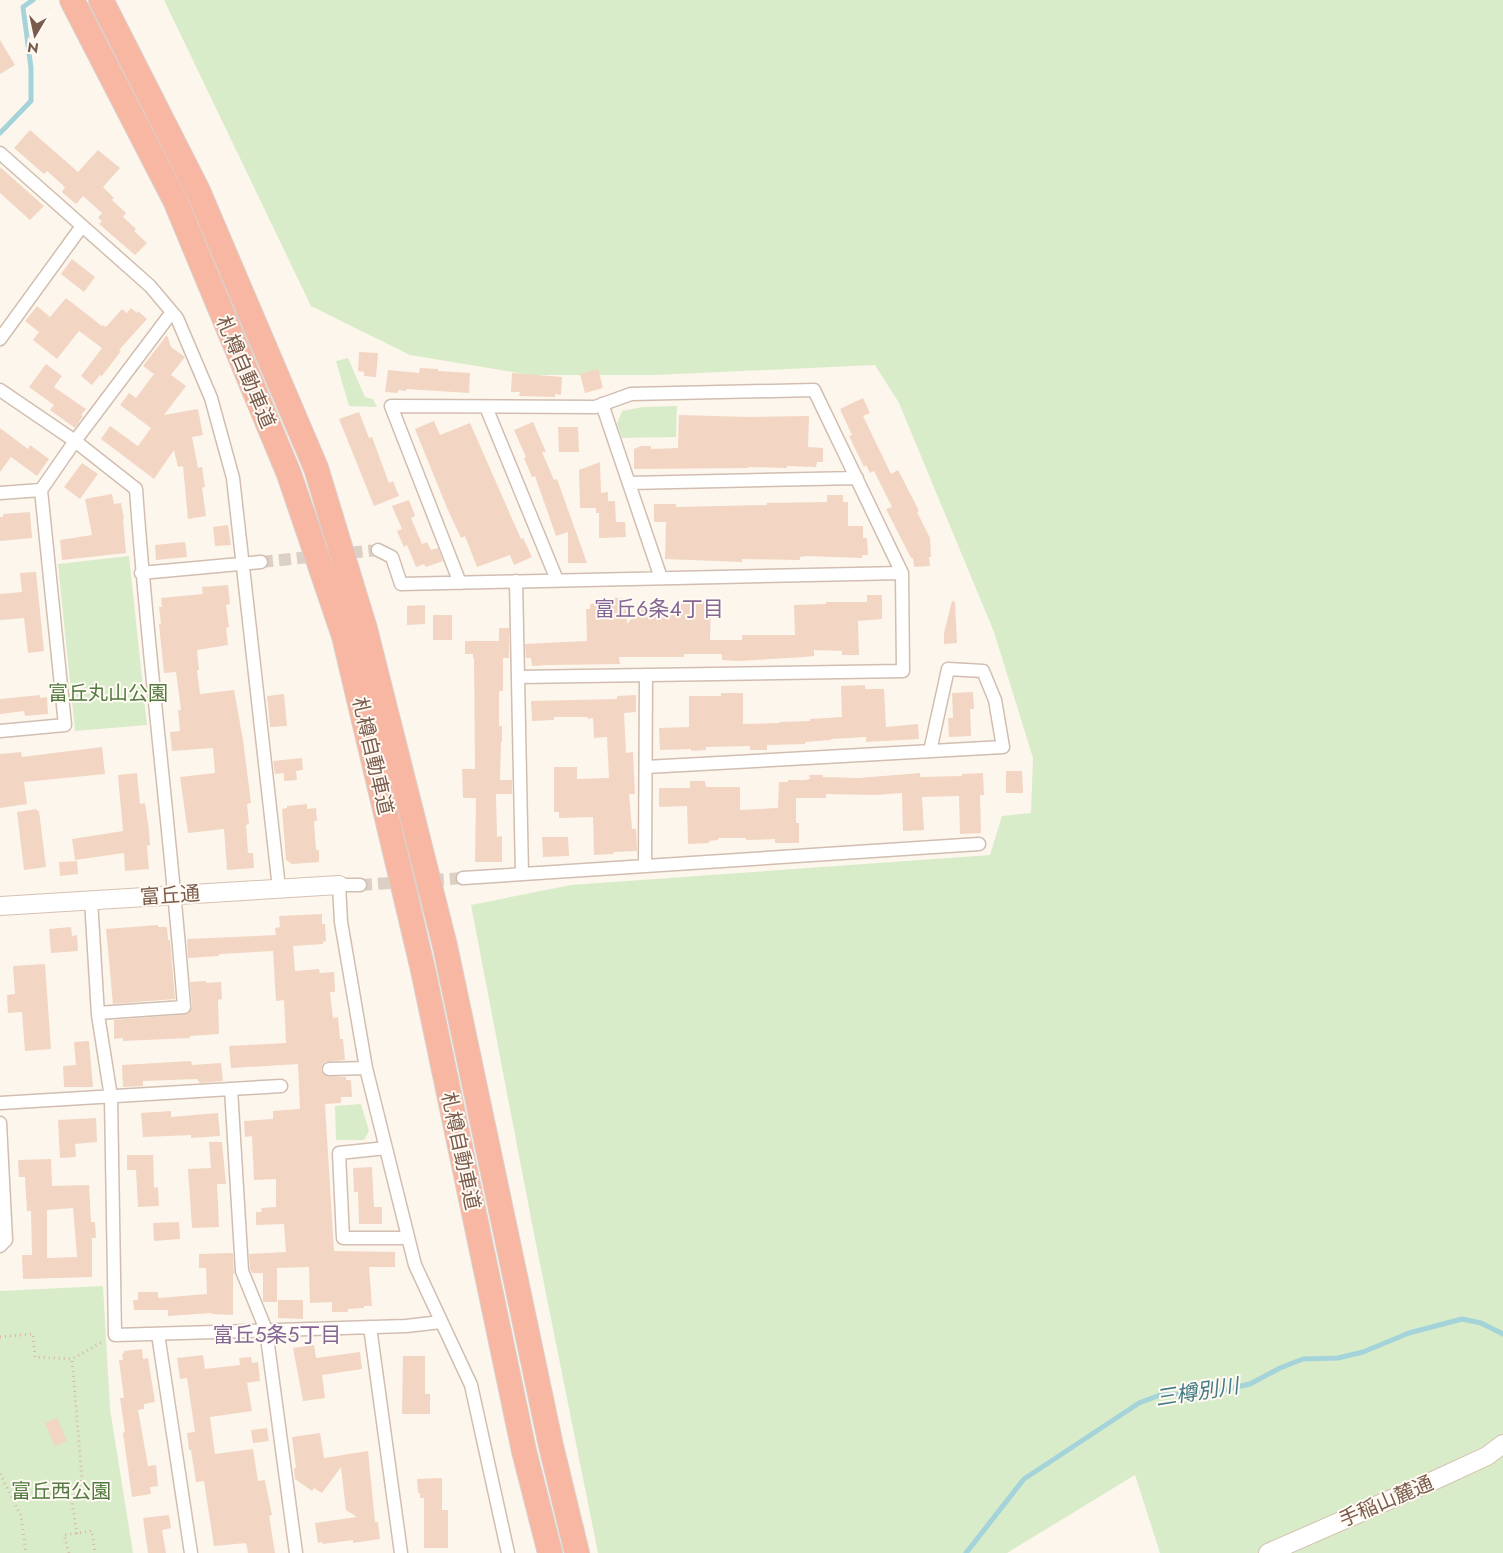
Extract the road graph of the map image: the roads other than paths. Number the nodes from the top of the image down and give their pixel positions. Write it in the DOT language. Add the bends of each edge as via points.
graph roads {
  1 [pos="72,0"];
  2 [pos="101,0"];
  3 [pos="0,153"];
  4 [pos="82,226"];
  5 [pos="172,312"];
  6 [pos="0,338"];
  7 [pos="0,390"];
  8 [pos="602,404"];
  9 [pos="486,407"];
  10 [pos="75,441"];
  11 [pos="857,478"];
  12 [pos="629,483"];
  13 [pos="41,490"];
  14 [pos="0,493"];
  15 [pos="378,550"];
  16 [pos="261,562"];
  17 [pos="242,564"];
  18 [pos="141,573"];
  19 [pos="902,573"];
  20 [pos="661,578"];
  21 [pos="557,580"];
  22 [pos="516,581"];
  23 [pos="460,583"];
  24 [pos="646,675"];
  25 [pos="518,677"];
  26 [pos="0,731"];
  27 [pos="930,751"];
  28 [pos="646,767"];
  29 [pos="979,844"];
  30 [pos="645,866"];
  31 [pos="522,874"];
  32 [pos="463,878"];
  33 [pos="339,885"];
  34 [pos="360,885"];
  35 [pos="279,888"];
  36 [pos="176,895"];
  37 [pos="91,900"];
  38 [pos="0,906"];
  39 [pos="98,1013"];
  40 [pos="366,1068"];
  41 [pos="329,1069"];
  42 [pos="281,1086"];
  43 [pos="231,1089"];
  44 [pos="111,1096"];
  45 [pos="0,1103"];
  46 [pos="0,1123"];
  47 [pos="386,1148"];
  48 [pos="408,1238"];
  49 [pos="0,1246"];
  50 [pos="441,1322"];
  51 [pos="370,1327"];
  52 [pos="266,1330"];
  53 [pos="158,1334"];
  54 [pos="1503,1444"];
  55 [pos="190,1553"];
  56 [pos="296,1553"];
  57 [pos="402,1553"];
  58 [pos="508,1553"];
  59 [pos="550,1553"];
  60 [pos="577,1553"];
  61 [pos="1268,1553"];
  1 -- 59 [label="highway, 札樽自動車道" via="175,200 289,474 344,636 423,970 524,1451"];
  2 -- 60 [label="highway, 札樽自動車道" via="198,191 316,468 364,629 446,946 551,1446"];
  3 -- 4 [label="street"];
  4 -- 5 [label="street" via="150,286"];
  4 -- 6 [label="street"];
  5 -- 10 [label="street"];
  5 -- 17 [label="street" via="211,398 233,478"];
  7 -- 10 [label="street"];
  8 -- 9 [label="street" via="595,407"];
  8 -- 11 [label="street" via="631,394 814,390"];
  8 -- 12 [label="street"];
  9 -- 21 [label="street"];
  9 -- 23 [label="street" via="391,406"];
  10 -- 13 [label="street"];
  10 -- 18 [label="street" via="136,489"];
  11 -- 12 [label="street"];
  11 -- 19 [label="street"];
  12 -- 20 [label="street"];
  13 -- 14 [label="street"];
  13 -- 26 [label="street" via="65,725"];
  15 -- 23 [label="street" via="392,557 401,584"];
  16 -- 17 [label="street"];
  17 -- 18 [label="street"];
  17 -- 35 [label="street"];
  18 -- 36 [label="street"];
  19 -- 20 [label="street"];
  19 -- 24 [label="street" via="903,671"];
  20 -- 21 [label="street"];
  21 -- 22 [label="street"];
  22 -- 23 [label="street"];
  22 -- 25 [label="street"];
  24 -- 25 [label="street"];
  24 -- 28 [label="street"];
  25 -- 31 [label="street"];
  27 -- 27 [label="street" via="1002,747 995,700 982,671 948,669"];
  27 -- 28 [label="street"];
  28 -- 30 [label="street"];
  29 -- 30 [label="street"];
  30 -- 31 [label="street"];
  31 -- 32 [label="street"];
  33 -- 34 [label="street"];
  33 -- 35 [label="street, 富丘通"];
  33 -- 40 [label="street" via="341,922"];
  35 -- 36 [label="street, 富丘通"];
  36 -- 37 [label="street, 富丘通"];
  36 -- 39 [label="street" via="184,1007"];
  37 -- 38 [label="street, 富丘通"];
  37 -- 39 [label="street"];
  39 -- 44 [label="street"];
  40 -- 41 [label="street"];
  40 -- 47 [label="street"];
  42 -- 43 [label="street"];
  43 -- 44 [label="street"];
  43 -- 52 [label="street" via="242,1271"];
  44 -- 45 [label="street"];
  44 -- 53 [label="street" via="116,1335"];
  46 -- 49 [label="street" via="6,1240"];
  47 -- 48 [label="street"];
  47 -- 48 [label="street" via="339,1153 344,1238"];
  48 -- 50 [label="street" via="415,1265"];
  50 -- 51 [label="street"];
  50 -- 58 [label="street" via="471,1385"];
  51 -- 52 [label="street"];
  51 -- 57 [label="street"];
  52 -- 53 [label="street"];
  52 -- 56 [label="street"];
  53 -- 55 [label="street"];
  54 -- 61 [label="street, 手稲山麓通" via="1487,1456"];
}
